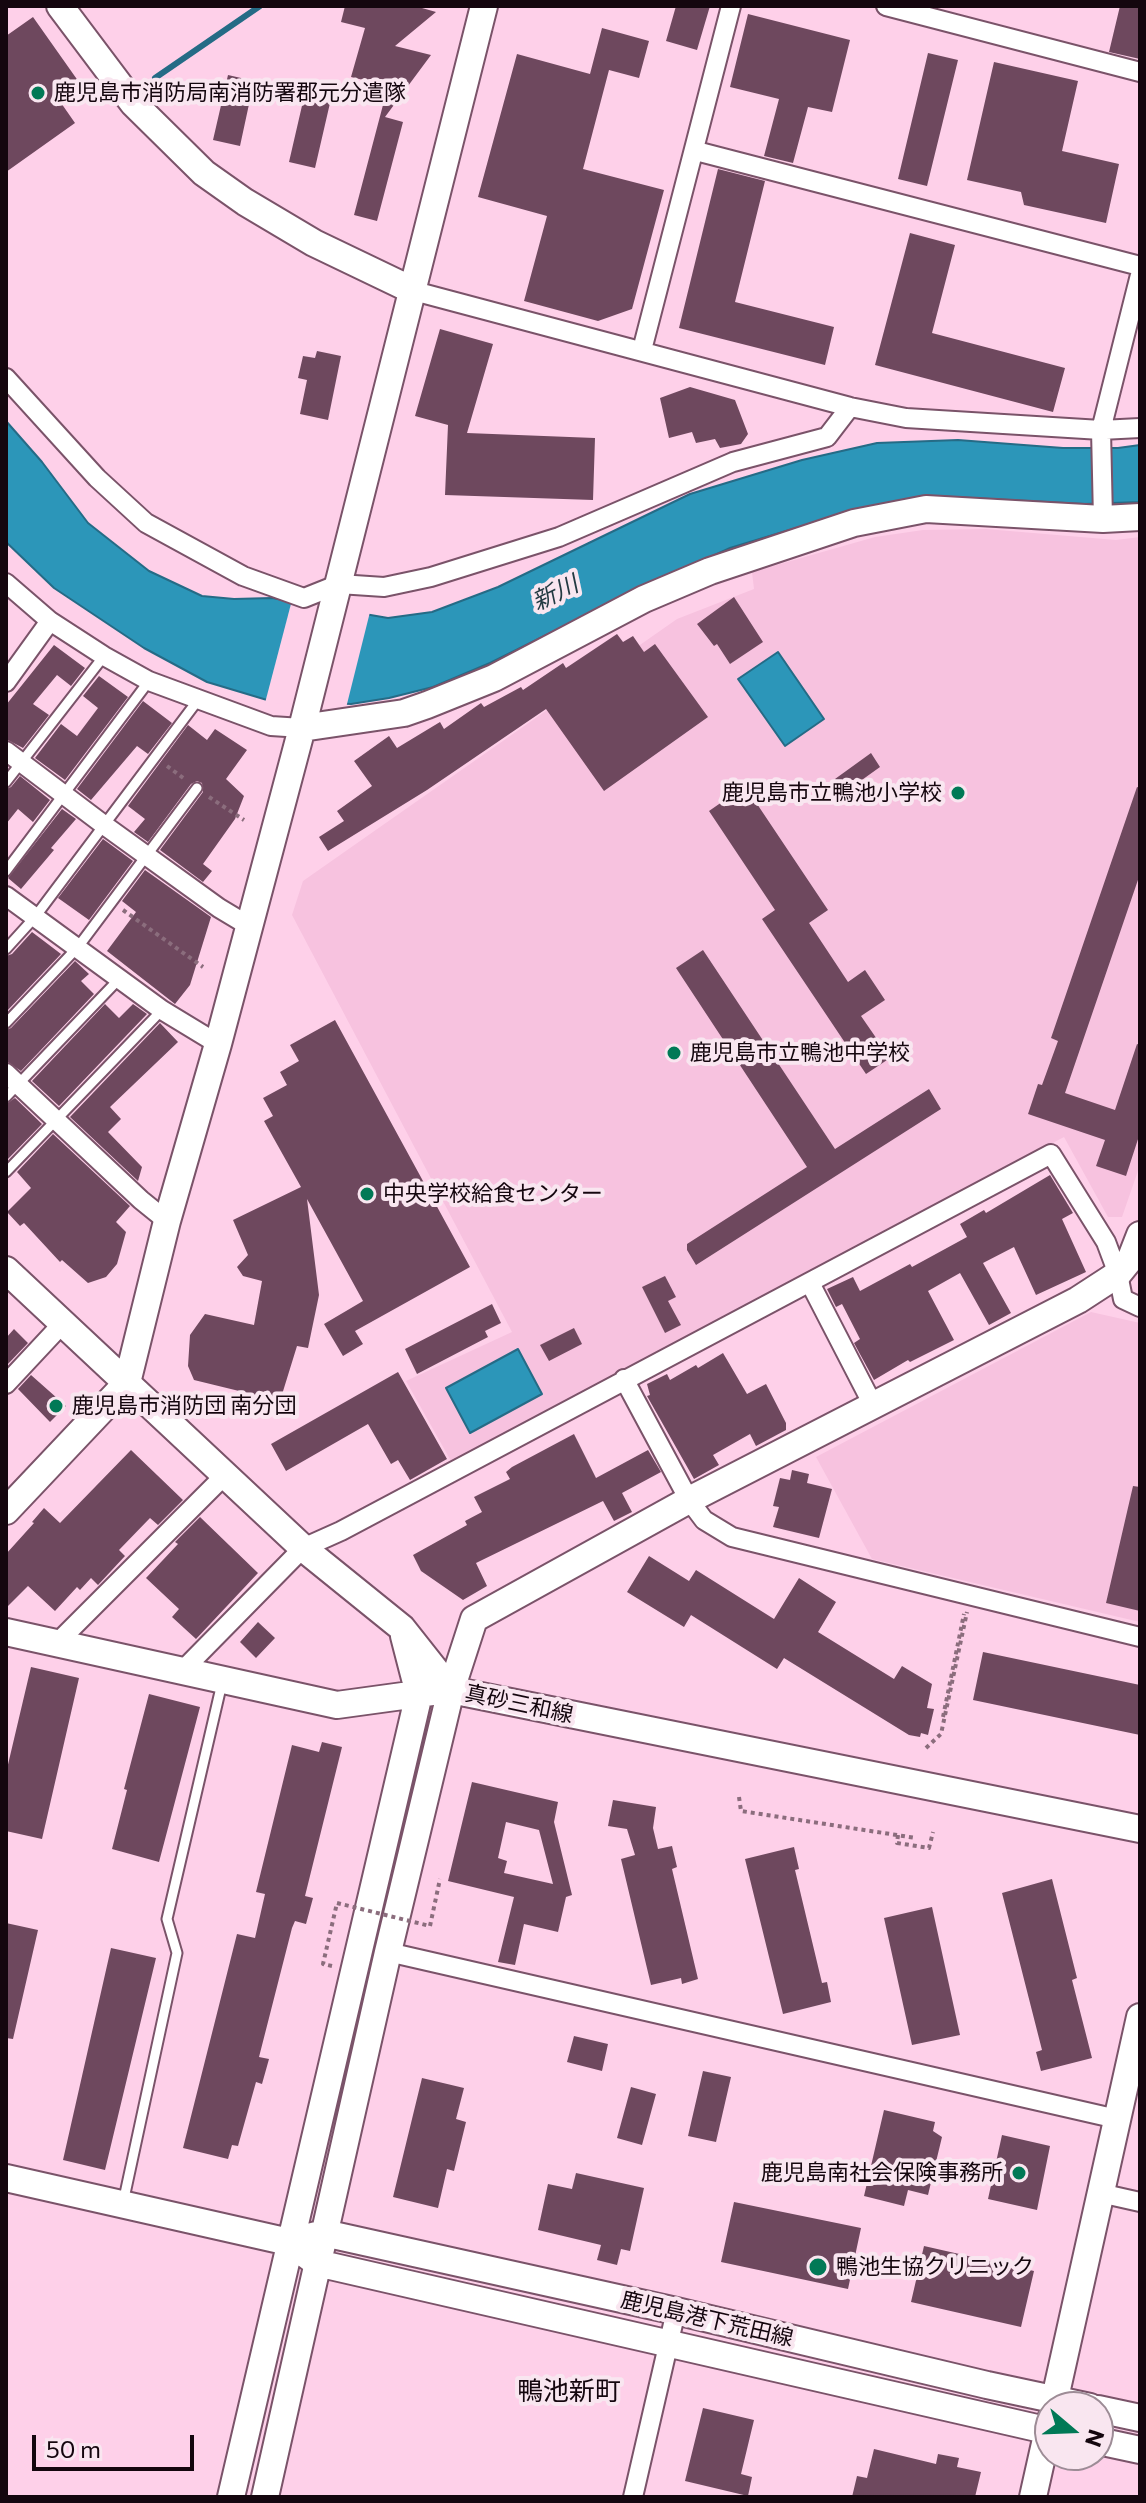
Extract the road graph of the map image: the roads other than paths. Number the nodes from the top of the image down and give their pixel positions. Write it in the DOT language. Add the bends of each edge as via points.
graph roads {
  1 [pos="60,6"];
  2 [pos="484,6"];
  3 [pos="731,6"];
  4 [pos="886,6"];
  5 [pos="1140,72"];
  6 [pos="696,151"];
  7 [pos="1140,266"];
  8 [pos="1140,275"];
  9 [pos="414,291"];
  10 [pos="642,350"];
  11 [pos="6,378"];
  12 [pos="850,407"];
  13 [pos="1140,428"];
  14 [pos="1101,436"];
  15 [pos="1103,514"];
  16 [pos="1140,517"];
  17 [pos="6,583"];
  18 [pos="339,584"];
  19 [pos="50,621"];
  20 [pos="104,656"];
  21 [pos="149,681"];
  22 [pos="6,682"];
  23 [pos="198,700"];
  24 [pos="304,720"];
  25 [pos="13,756"];
  26 [pos="6,782"];
  27 [pos="197,788"];
  28 [pos="63,794"];
  29 [pos="104,825"];
  30 [pos="146,856"];
  31 [pos="6,871"];
  32 [pos="6,896"];
  33 [pos="35,917"];
  34 [pos="249,926"];
  35 [pos="78,947"];
  36 [pos="6,949"];
  37 [pos="120,978"];
  38 [pos="162,1010"];
  39 [pos="6,1023"];
  40 [pos="218,1044"];
  41 [pos="10,1085"];
  42 [pos="56,1119"];
  43 [pos="6,1172"];
  44 [pos="167,1221"];
  45 [pos="1140,1235"];
  46 [pos="7,1273"];
  47 [pos="1118,1274"];
  48 [pos="810,1283"];
  49 [pos="1140,1307"];
  50 [pos="63,1323"];
  51 [pos="624,1379"];
  52 [pos="127,1383"];
  53 [pos="6,1384"];
  54 [pos="873,1405"];
  55 [pos="225,1475"];
  56 [pos="689,1500"];
  57 [pos="6,1511"];
  58 [pos="303,1548"];
  59 [pos="402,1628"];
  60 [pos="6,1632"];
  61 [pos="1140,1637"];
  62 [pos="57,1643"];
  63 [pos="182,1671"];
  64 [pos="222,1680"];
  65 [pos="451,1690"];
  66 [pos="419,1694"];
  67 [pos="1140,1829"];
  68 [pos="388,1952"];
  69 [pos="1140,2017"];
  70 [pos="1117,2119"];
  71 [pos="6,2178"];
  72 [pos="1100,2193"];
  73 [pos="1140,2202"];
  74 [pos="123,2205"];
  75 [pos="324,2233"];
  76 [pos="289,2242"];
  77 [pos="317,2263"];
  78 [pos="676,2311"];
  79 [pos="669,2343"];
  80 [pos="1057,2391"];
  81 [pos="1114,2412"];
  82 [pos="1034,2413"];
  83 [pos="1034,2415"];
  84 [pos="1140,2418"];
  85 [pos="1114,2444"];
  86 [pos="1140,2450"];
  87 [pos="1039,2471"];
  88 [pos="231,2497"];
  89 [pos="265,2497"];
  90 [pos="633,2497"];
  91 [pos="1033,2497"];
  1 -- 9 [label="street" via="133,103 204,173 314,243"];
  2 -- 9 [label="street"];
  3 -- 6 [label="street"];
  4 -- 5 [label="street"];
  6 -- 7 [label="street"];
  6 -- 10 [label="street"];
  8 -- 14 [label="street"];
  9 -- 10 [label="street"];
  9 -- 18 [label="street"];
  10 -- 12 [label="street"];
  11 -- 18 [label="street" via="146,523 243,576 304,598"];
  12 -- 14 [label="street" via="906,418"];
  12 -- 18 [label="street" via="827,437 733,462 559,537 400,584"];
  13 -- 14 [label="street"];
  14 -- 15 [label="street"];
  15 -- 16 [label="street"];
  15 -- 24 [label="street" via="926,509 854,523 670,587 494,678 427,705 404,713"];
  17 -- 19 [label="street"];
  18 -- 24 [label="street"];
  19 -- 20 [label="street"];
  19 -- 22 [label="street"];
  20 -- 21 [label="street"];
  20 -- 25 [label="lane"];
  21 -- 23 [label="street"];
  21 -- 28 [label="lane"];
  23 -- 24 [label="street" via="271,726"];
  23 -- 29 [label="lane"];
  24 -- 34 [label="street"];
  25 -- 26 [label="lane"];
  25 -- 28 [label="street"];
  27 -- 30 [label="lane"];
  28 -- 29 [label="street"];
  28 -- 31 [label="lane"];
  29 -- 30 [label="street"];
  29 -- 33 [label="lane"];
  30 -- 34 [label="street"];
  30 -- 35 [label="lane"];
  32 -- 33 [label="street"];
  33 -- 35 [label="street"];
  33 -- 36 [label="lane"];
  34 -- 40 [label="street"];
  35 -- 37 [label="street"];
  35 -- 39 [label="lane"];
  37 -- 38 [label="street"];
  37 -- 41 [label="lane"];
  38 -- 40 [label="street"];
  38 -- 42 [label="lane"];
  40 -- 44 [label="street"];
  41 -- 42 [label="street"];
  42 -- 43 [label="lane"];
  42 -- 44 [label="street"];
  44 -- 52 [label="street"];
  45 -- 47 [label="street"];
  46 -- 50 [label="street, 真砂三和線"];
  47 -- 48 [label="street" via="1106,1242 1051,1154"];
  47 -- 49 [label="street" via="1123,1299"];
  47 -- 54 [label="street" via="1078,1300"];
  48 -- 51 [label="street"];
  48 -- 54 [label="street"];
  50 -- 52 [label="street, 真砂三和線"];
  50 -- 53 [label="street"];
  51 -- 56 [label="street"];
  51 -- 58 [label="street"];
  52 -- 55 [label="street, 真砂三和線"];
  52 -- 57 [label="street"];
  54 -- 56 [label="street"];
  55 -- 58 [label="street, 真砂三和線"];
  55 -- 62 [label="street"];
  56 -- 61 [label="street" via="704,1520 732,1537"];
  56 -- 65 [label="street" via="474,1619"];
  58 -- 59 [label="street, 真砂三和線"];
  58 -- 63 [label="street"];
  59 -- 65 [label="street, 真砂三和線"];
  59 -- 66 [label="street"];
  60 -- 62 [label="street"];
  62 -- 63 [label="street"];
  63 -- 64 [label="street"];
  64 -- 66 [label="street" via="337,1705"];
  64 -- 74 [label="lane" via="167,1919 177,1953"];
  65 -- 66 [label="street"];
  65 -- 67 [label="street, 真砂三和線"];
  65 -- 68 [label="street"];
  66 -- 76 [label="street"];
  68 -- 70 [label="street"];
  68 -- 75 [label="street"];
  69 -- 70 [label="street"];
  70 -- 72 [label="street"];
  71 -- 74 [label="street"];
  72 -- 73 [label="street"];
  72 -- 80 [label="street"];
  74 -- 76 [label="street"];
  75 -- 76 [label="street, 鹿児島港下荒田線"];
  75 -- 77 [label="street"];
  75 -- 78 [label="street, 鹿児島港下荒田線"];
  76 -- 77 [label="street"];
  76 -- 88 [label="street"];
  77 -- 79 [label="street, 鹿児島港下荒田線"];
  77 -- 89 [label="street"];
  78 -- 79 [label="street"];
  78 -- 82 [label="street, 鹿児島港下荒田線"];
  79 -- 83 [label="street, 鹿児島港下荒田線"];
  79 -- 90 [label="street"];
  81 -- 84 [label="street"];
  85 -- 86 [label="street"];
  87 -- 91 [label="street"];
}
